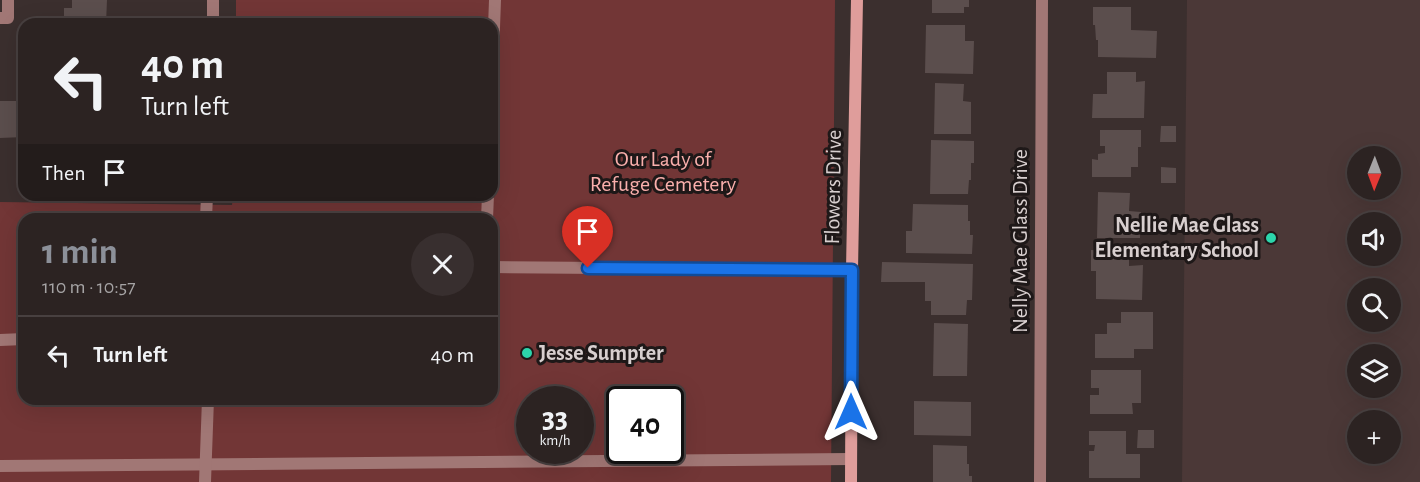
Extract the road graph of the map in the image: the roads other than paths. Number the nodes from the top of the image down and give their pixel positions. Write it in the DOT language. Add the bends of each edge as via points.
graph roads {
  1 [pos="8,0"];
  2 [pos="213,0"];
  3 [pos="495,0"];
  4 [pos="857,0"];
  5 [pos="1042,0"];
  6 [pos="4,18"];
  7 [pos="213,18"];
  8 [pos="494,18"];
  9 [pos="498,267"];
  10 [pos="852,270"];
  11 [pos="18,339"];
  12 [pos="0,340"];
  13 [pos="208,405"];
  14 [pos="851,459"];
  15 [pos="206,464"];
  16 [pos="0,466"];
  17 [pos="205,482"];
  18 [pos="851,482"];
  19 [pos="1040,482"];
  1 -- 6 [label="street"];
  2 -- 7 [label="street"];
  3 -- 8 [label="street"];
  4 -- 10 [label="street, Flowers Drive"];
  5 -- 19 [label="street, Nelly Mae Glass Drive"];
  9 -- 10 [label="street"];
  10 -- 14 [label="street, Flowers Drive"];
  11 -- 12 [label="street"];
  13 -- 15 [label="street"];
  14 -- 15 [label="street"];
  14 -- 18 [label="street, Flowers Drive"];
  15 -- 16 [label="street"];
  15 -- 17 [label="street"];
}
